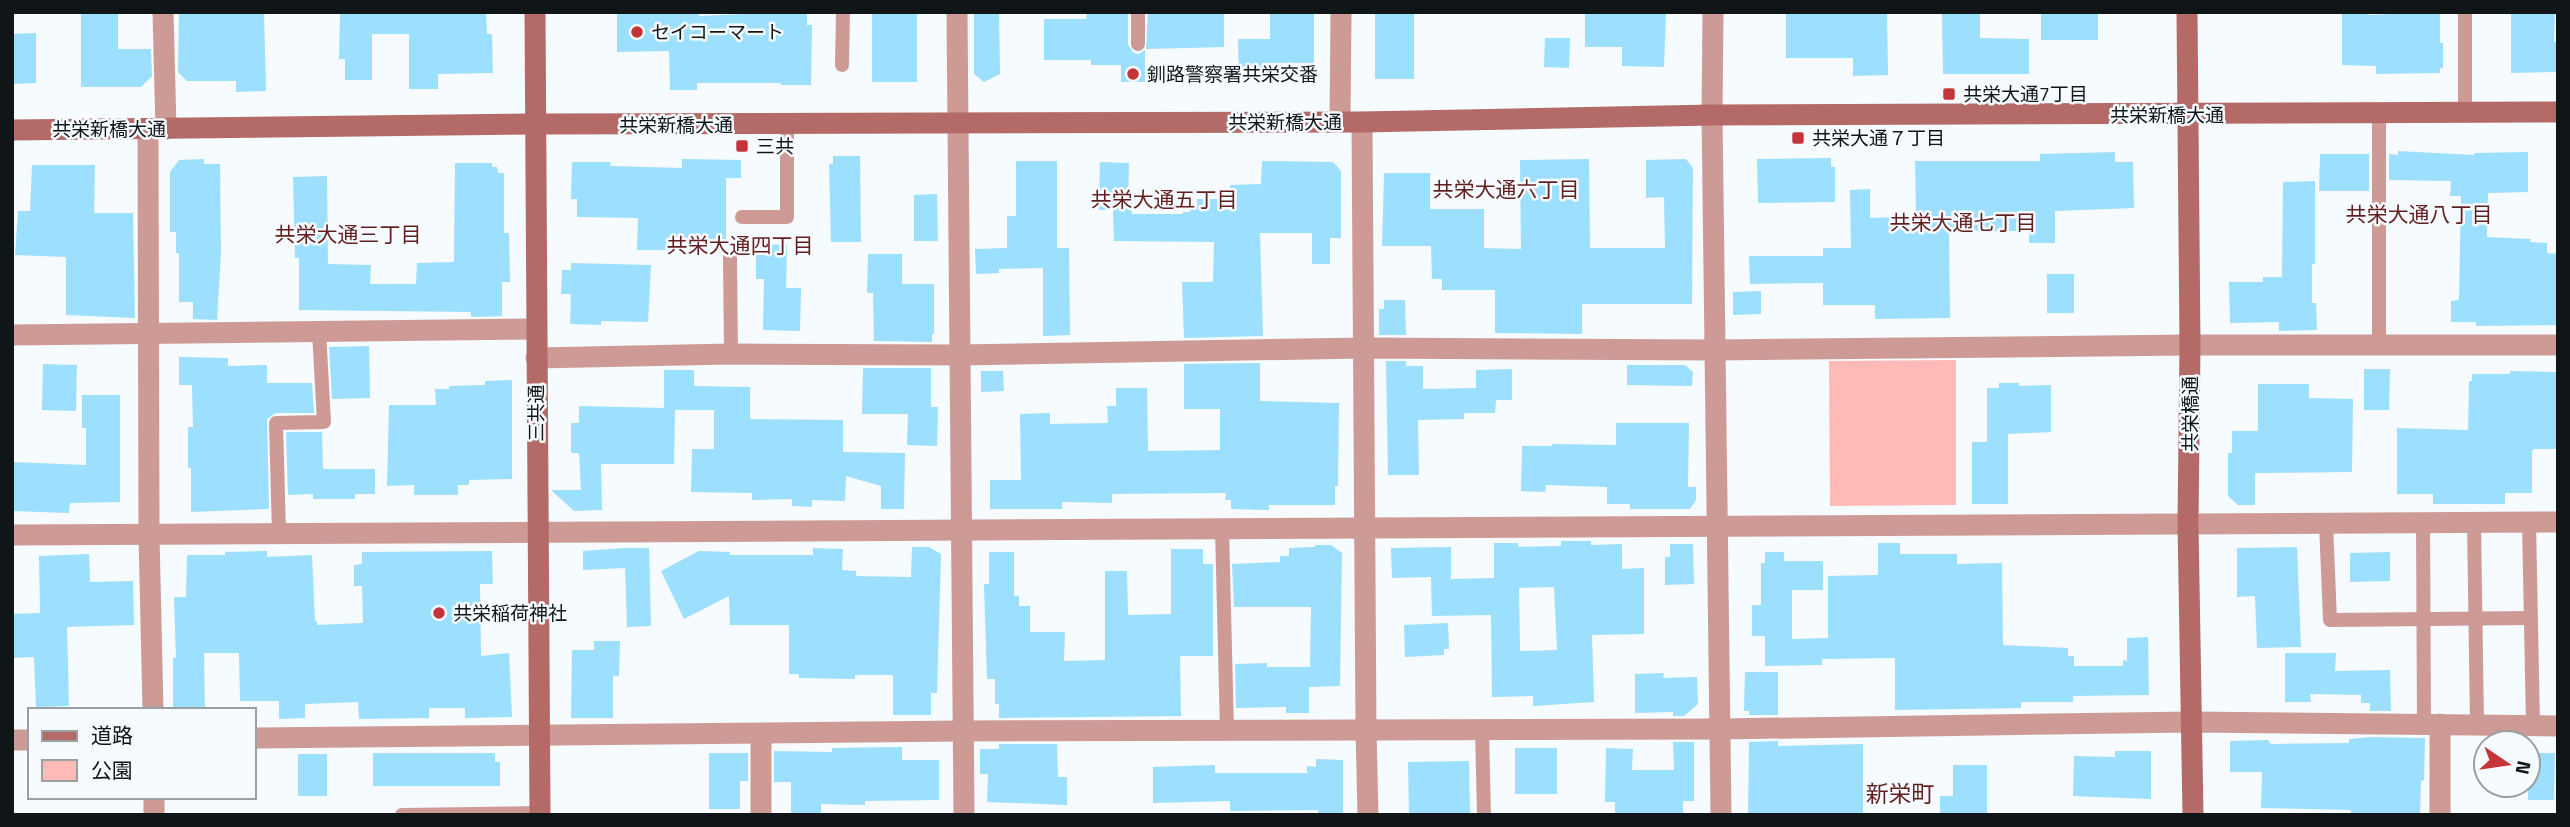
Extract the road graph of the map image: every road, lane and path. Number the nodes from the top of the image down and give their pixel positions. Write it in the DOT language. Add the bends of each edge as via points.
graph roads {
  1 [pos="163,12"];
  2 [pos="535,12"];
  3 [pos="843,12"];
  4 [pos="957,12"];
  5 [pos="1138,12"];
  6 [pos="1340,12"];
  7 [pos="1713,12"];
  8 [pos="2187,12"];
  9 [pos="2465,12"];
  10 [pos="1138,44"];
  11 [pos="842,65"];
  12 [pos="2465,113"];
  13 [pos="2558,113"];
  14 [pos="2379,114"];
  15 [pos="1712,115"];
  16 [pos="2187,115"];
  17 [pos="1340,121"];
  18 [pos="1362,122"];
  19 [pos="958,123"];
  20 [pos="536,124"];
  21 [pos="787,124"];
  22 [pos="157,129"];
  23 [pos="12,130"];
  24 [pos="741,217"];
  25 [pos="730,258"];
  26 [pos="536,329"];
  27 [pos="319,331"];
  28 [pos="149,334"];
  29 [pos="12,335"];
  30 [pos="2190,345"];
  31 [pos="2379,345"];
  32 [pos="2558,345"];
  33 [pos="1364,348"];
  34 [pos="1716,350"];
  35 [pos="731,354"];
  36 [pos="959,355"];
  37 [pos="536,358"];
  38 [pos="2474,522"];
  39 [pos="2529,522"];
  40 [pos="2558,522"];
  41 [pos="2326,523"];
  42 [pos="2423,523"];
  43 [pos="2188,524"];
  44 [pos="1364,527"];
  45 [pos="1717,527"];
  46 [pos="1222,529"];
  47 [pos="961,531"];
  48 [pos="537,532"];
  49 [pos="279,534"];
  50 [pos="12,535"];
  51 [pos="149,535"];
  52 [pos="2476,618"];
  53 [pos="2531,618"];
  54 [pos="2424,619"];
  55 [pos="153,708"];
  56 [pos="2191,722"];
  57 [pos="2432,724"];
  58 [pos="2477,724"];
  59 [pos="2533,725"];
  60 [pos="2558,726"];
  61 [pos="1721,729"];
  62 [pos="1366,730"];
  63 [pos="1482,730"];
  64 [pos="963,731"];
  65 [pos="1227,731"];
  66 [pos="761,735"];
  67 [pos="539,737"];
  68 [pos="256,738"];
  69 [pos="540,814"];
  70 [pos="402,815"];
  71 [pos="761,815"];
  72 [pos="964,815"];
  73 [pos="1368,815"];
  74 [pos="1484,815"];
  75 [pos="1721,815"];
  76 [pos="2193,815"];
  77 [pos="2440,815"];
  1 -- 22 [label="street"];
  2 -- 20 [label="street, 三共通"];
  3 -- 11 [label="lane"];
  4 -- 19 [label="street"];
  5 -- 10 [label="lane"];
  6 -- 17 [label="street"];
  7 -- 15 [label="street"];
  8 -- 16 [label="street, 共栄橋通"];
  9 -- 12 [label="lane"];
  12 -- 13 [label="street, 共栄新橋大通"];
  12 -- 14 [label="street, 共栄新橋大通"];
  14 -- 16 [label="street, 共栄新橋大通"];
  14 -- 31 [label="lane"];
  15 -- 16 [label="street, 共栄新橋大通"];
  15 -- 18 [label="street, 共栄新橋大通"];
  15 -- 34 [label="street"];
  16 -- 30 [label="street, 共栄橋通"];
  17 -- 18 [label="street, 共栄新橋大通"];
  17 -- 19 [label="street, 共栄新橋大通"];
  18 -- 33 [label="street"];
  19 -- 21 [label="street, 共栄新橋大通"];
  19 -- 36 [label="street"];
  20 -- 21 [label="street, 共栄新橋大通"];
  20 -- 22 [label="street, 共栄新橋大通"];
  20 -- 26 [label="street, 三共通"];
  21 -- 24 [label="lane" via="787,217"];
  22 -- 23 [label="street, 共栄新橋大通"];
  22 -- 28 [label="street"];
  25 -- 35 [label="lane"];
  26 -- 27 [label="street"];
  26 -- 37 [label="street, 三共通"];
  27 -- 28 [label="street"];
  27 -- 49 [label="lane" via="324,422 276,423"];
  28 -- 29 [label="street"];
  28 -- 51 [label="street"];
  30 -- 31 [label="street"];
  30 -- 34 [label="street"];
  30 -- 43 [label="street, 共栄橋通"];
  31 -- 32 [label="street"];
  33 -- 34 [label="street"];
  33 -- 36 [label="street"];
  33 -- 44 [label="street"];
  34 -- 45 [label="street"];
  35 -- 36 [label="street"];
  35 -- 37 [label="street"];
  36 -- 47 [label="street"];
  37 -- 48 [label="street, 三共通"];
  38 -- 39 [label="street"];
  38 -- 42 [label="street"];
  38 -- 52 [label="lane"];
  39 -- 40 [label="street"];
  39 -- 53 [label="lane"];
  41 -- 42 [label="street"];
  41 -- 43 [label="street"];
  41 -- 54 [label="lane" via="2330,620"];
  42 -- 54 [label="lane"];
  43 -- 45 [label="street"];
  43 -- 56 [label="street, 共栄橋通"];
  44 -- 45 [label="street"];
  44 -- 46 [label="street"];
  44 -- 62 [label="street"];
  45 -- 61 [label="street"];
  46 -- 47 [label="street"];
  46 -- 65 [label="lane"];
  47 -- 48 [label="street"];
  47 -- 64 [label="street"];
  48 -- 49 [label="street"];
  48 -- 67 [label="street, 三共通"];
  49 -- 51 [label="street"];
  50 -- 51 [label="street"];
  51 -- 55 [label="street"];
  52 -- 53 [label="lane"];
  52 -- 54 [label="lane"];
  52 -- 58 [label="lane"];
  53 -- 59 [label="lane"];
  54 -- 57 [label="lane"];
  56 -- 57 [label="street"];
  56 -- 61 [label="street"];
  56 -- 76 [label="street, 共栄橋通"];
  57 -- 58 [label="street"];
  57 -- 77 [label="street"];
  58 -- 59 [label="street"];
  59 -- 60 [label="street"];
  61 -- 63 [label="street"];
  61 -- 75 [label="street"];
  62 -- 63 [label="street"];
  62 -- 65 [label="street"];
  62 -- 73 [label="street"];
  63 -- 74 [label="lane"];
  64 -- 65 [label="street"];
  64 -- 66 [label="street"];
  64 -- 72 [label="street"];
  66 -- 67 [label="street"];
  66 -- 71 [label="street"];
  67 -- 68 [label="street"];
  67 -- 69 [label="street, 三共通"];
  69 -- 70 [label="lane"];
}
